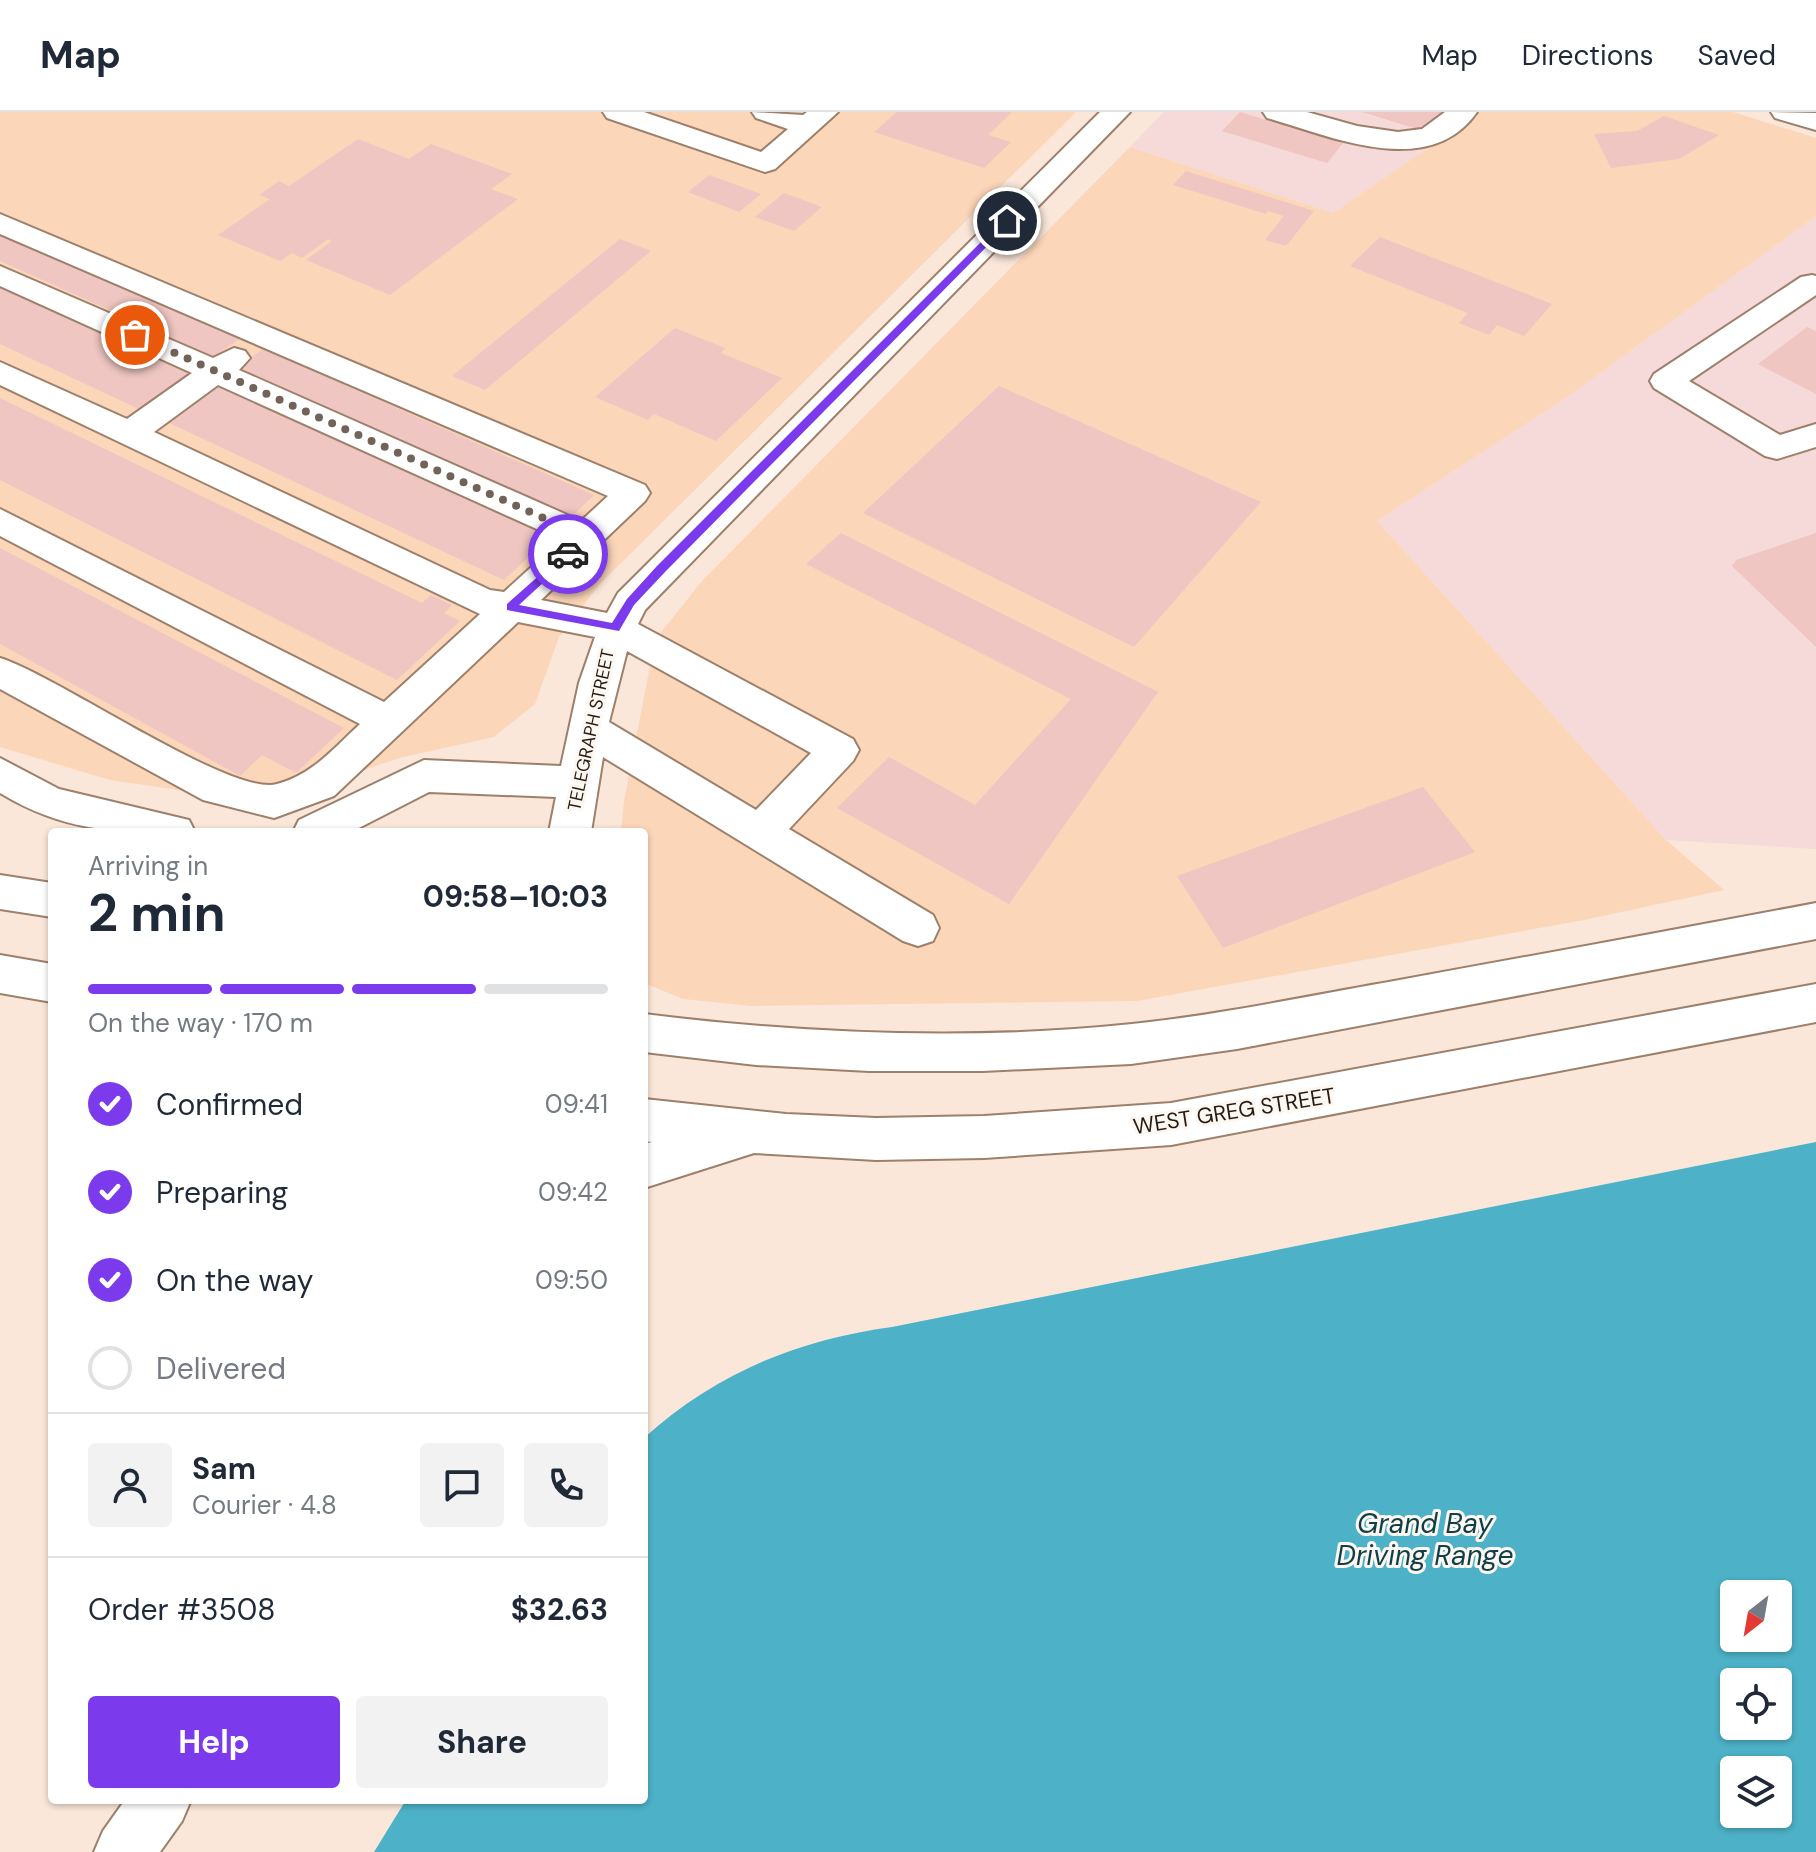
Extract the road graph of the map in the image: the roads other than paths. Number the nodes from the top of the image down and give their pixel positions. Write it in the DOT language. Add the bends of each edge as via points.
graph roads {
  1 [pos="617,112"];
  2 [pos="766,112"];
  3 [pos="1116,112"];
  4 [pos="1277,112"];
  5 [pos="1463,112"];
  6 [pos="1785,112"];
  7 [pos="816,119"];
  8 [pos="1816,122"];
  9 [pos="0,223"];
  10 [pos="0,275"];
  11 [pos="1815,284"];
  12 [pos="264,336"];
  13 [pos="216,371"];
  14 [pos="0,372"];
  15 [pos="129,434"];
  16 [pos="1816,435"];
  17 [pos="0,521"];
  18 [pos="586,537"];
  19 [pos="510,607"];
  20 [pos="615,628"];
  21 [pos="0,672"];
  22 [pos="388,721"];
  23 [pos="590,730"];
  24 [pos="0,774"];
  25 [pos="579,782"];
  26 [pos="157,828"];
  27 [pos="322,828"];
  28 [pos="571,828"];
  29 [pos="760,833"];
  30 [pos="0,892"];
  31 [pos="48,899"];
  32 [pos="1816,921"];
  33 [pos="918,928"];
  34 [pos="0,974"];
  35 [pos="48,982"];
  36 [pos="1816,990"];
  37 [pos="1816,1003"];
  38 [pos="1758,1014"];
  39 [pos="648,1034"];
  40 [pos="648,1120"];
  41 [pos="757,1132"];
  42 [pos="648,1165"];
  43 [pos="158,1804"];
  44 [pos="124,1852"];
  1 -- 7 [label="main road" via="765,163"];
  2 -- 7 [label="main road"];
  3 -- 20 [label="main road, TELEGRAPH STREET" via="661,569"];
  4 -- 5 [label="main road" via="1383,140 1407,141 1431,136"];
  6 -- 8 [label="main road"];
  9 -- 12 [label="main road"];
  10 -- 13 [label="main road"];
  11 -- 16 [label="main road" via="1666,381 1777,448"];
  12 -- 13 [label="main road"];
  12 -- 18 [label="main road" via="633,493"];
  13 -- 15 [label="main road"];
  13 -- 18 [label="main road"];
  14 -- 15 [label="main road"];
  15 -- 19 [label="main road" via="482,601"];
  17 -- 22 [label="main road"];
  18 -- 19 [label="main road"];
  19 -- 20 [label="main road"];
  19 -- 22 [label="main road"];
  20 -- 23 [label="main road, TELEGRAPH STREET" via="604,656"];
  20 -- 29 [label="main road" via="839,750"];
  21 -- 22 [label="main road" via="217,789 274,802 320,785"];
  23 -- 25 [label="main road, TELEGRAPH STREET"];
  23 -- 29 [label="main road"];
  24 -- 26 [label="main road" via="48,802"];
  25 -- 27 [label="main road" via="424,776"];
  25 -- 28 [label="main road, TELEGRAPH STREET"];
  29 -- 33 [label="main road"];
  30 -- 31 [label="main road"];
  32 -- 39 [label="main road" via="1281,1020 1095,1047 825,1050"];
  34 -- 35 [label="main road"];
  36 -- 38 [label="main road"];
  37 -- 38 [label="main road, WEST GREG STREET"];
  38 -- 41 [label="main road, WEST GREG STREET" via="1171,1124 984,1137 876,1139"];
  40 -- 41 [label="main road, WEST GREG STREET"];
  41 -- 42 [label="main road"];
  43 -- 44 [label="main road"];
}
